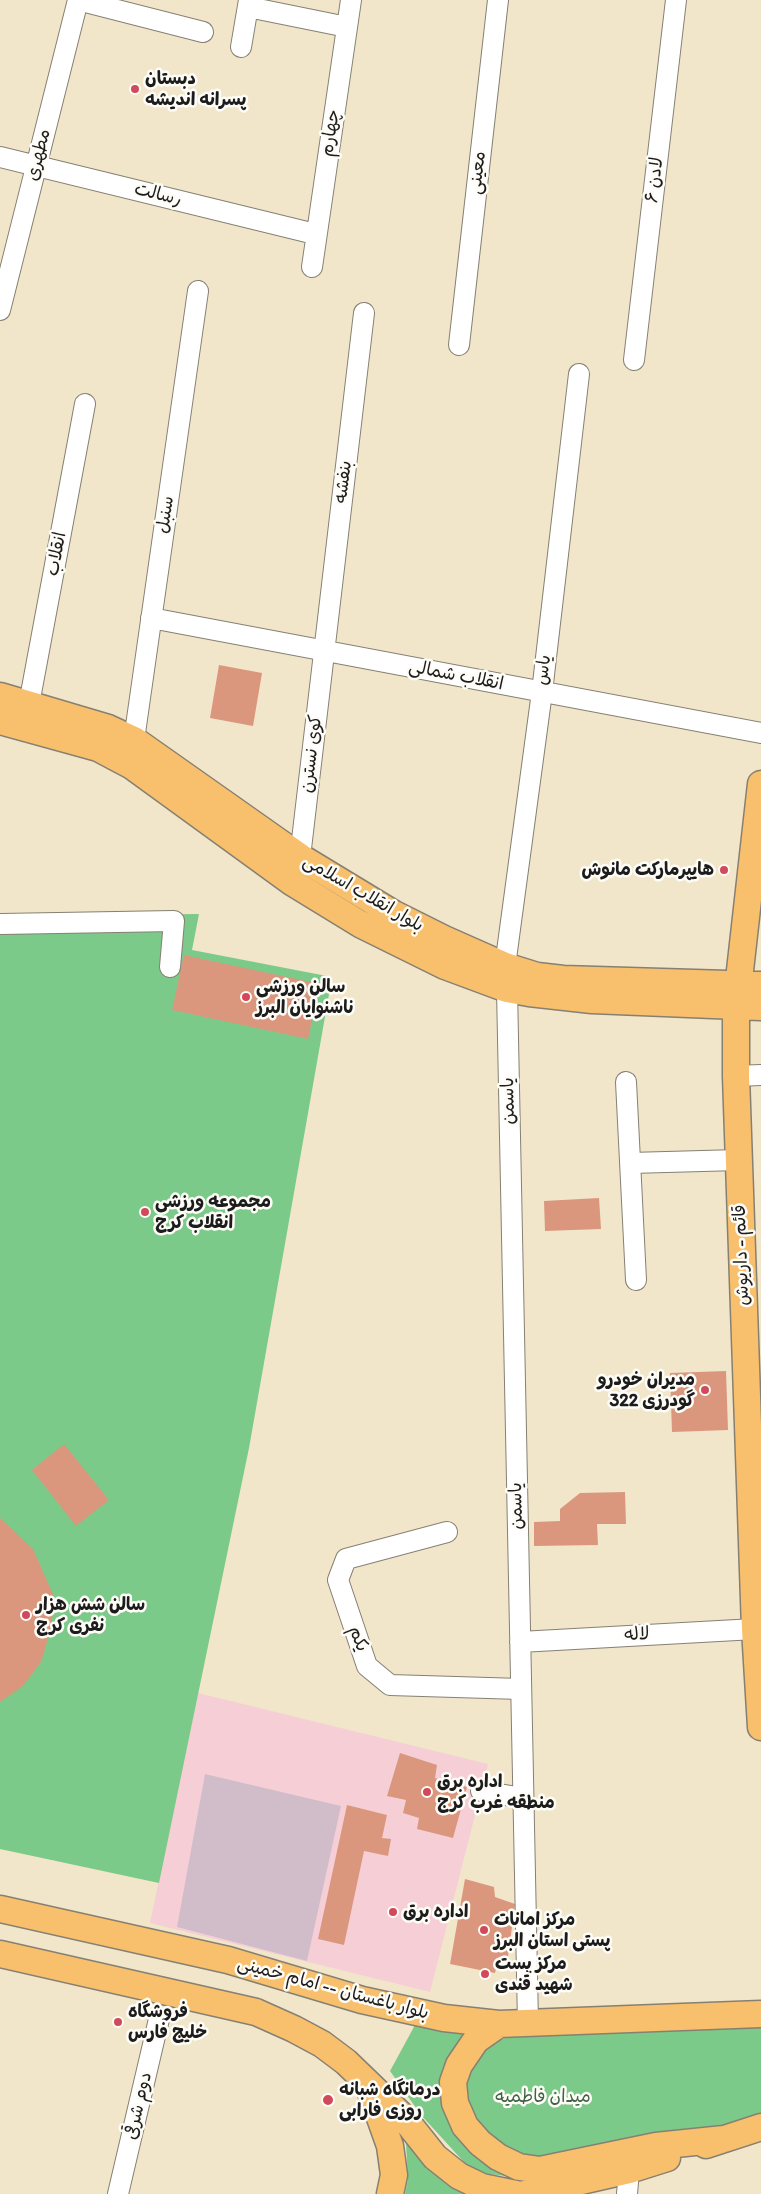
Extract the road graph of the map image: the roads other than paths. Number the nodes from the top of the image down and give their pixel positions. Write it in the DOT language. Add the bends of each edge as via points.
graph roads {
  1 [pos="78,0"];
  2 [pos="351,0"];
  3 [pos="498,0"];
  4 [pos="676,0"];
  5 [pos="249,4"];
  6 [pos="347,27"];
  7 [pos="203,32"];
  8 [pos="241,47"];
  9 [pos="0,157"];
  10 [pos="36,166"];
  11 [pos="316,234"];
  12 [pos="312,267"];
  13 [pos="198,291"];
  14 [pos="0,310"];
  15 [pos="364,313"];
  16 [pos="459,345"];
  17 [pos="634,360"];
  18 [pos="579,374"];
  19 [pos="86,404"];
  20 [pos="151,618"];
  21 [pos="324,651"];
  22 [pos="542,692"];
  23 [pos="0,696"];
  24 [pos="29,704"];
  25 [pos="0,721"];
  26 [pos="761,733"];
  27 [pos="134,740"];
  28 [pos="761,784"];
  29 [pos="300,857"];
  30 [pos="0,924"];
  31 [pos="170,967"];
  32 [pos="506,977"];
  33 [pos="749,996"];
  34 [pos="749,1076"];
  35 [pos="626,1082"];
  36 [pos="739,1160"];
  37 [pos="630,1163"];
  38 [pos="636,1280"];
  39 [pos="447,1532"];
  40 [pos="755,1629"];
  41 [pos="520,1642"];
  42 [pos="521,1689"];
  43 [pos="761,1727"];
  44 [pos="481,1791"];
  45 [pos="523,1798"];
  46 [pos="0,1909"];
  47 [pos="0,1954"];
  48 [pos="761,2014"];
  49 [pos="159,2019"];
  50 [pos="528,2023"];
  51 [pos="499,2024"];
  52 [pos="367,2082"];
  53 [pos="761,2127"];
  54 [pos="724,2139"];
  55 [pos="628,2182"];
  56 [pos="118,2194"];
  57 [pos="390,2194"];
  58 [pos="516,2194"];
  59 [pos="525,2194"];
  1 -- 7 [label="street"];
  1 -- 10 [label="street, مطهری"];
  2 -- 6 [label="street, چهارم"];
  3 -- 16 [label="street, معینی"];
  4 -- 17 [label="street, لادن ۶"];
  5 -- 6 [label="street"];
  5 -- 8 [label="street"];
  6 -- 11 [label="street, چهارم"];
  9 -- 10 [label="street, رسالت"];
  10 -- 11 [label="street, رسالت"];
  10 -- 14 [label="street, مطهری"];
  11 -- 12 [label="street, چهارم"];
  13 -- 20 [label="street, سنبل"];
  15 -- 21 [label="street, بنفشه"];
  18 -- 22 [label="street, یاس"];
  19 -- 24 [label="street, انقلاب"];
  20 -- 21 [label="street, انقلاب شمالی"];
  20 -- 27 [label="street, سنبل"];
  21 -- 22 [label="street, انقلاب شمالی"];
  21 -- 29 [label="street, کوی نسترن"];
  22 -- 26 [label="street, انقلاب شمالی"];
  22 -- 32 [label="street, یاس"];
  23 -- 24 [label="main road, بلوار انقلاب اسلامی"];
  24 -- 27 [label="main road, بلوار انقلاب اسلامی" via="108,728"];
  25 -- 32 [label="main road, بلوار انقلاب اسلامی" via="98,748 132,766 293,883 360,924 445,966"];
  27 -- 29 [label="main road, بلوار انقلاب اسلامی"];
  28 -- 33 [label="main road, قائم - داریوش"];
  29 -- 32 [label="main road, بلوار انقلاب اسلامی"];
  30 -- 31 [label="street" via="174,921"];
  32 -- 33 [label="main road, بلوار انقلاب اسلامی" via="537,976"];
  32 -- 41 [label="street, یاسمن"];
  33 -- 34 [label="main road, قائم - داریوش"];
  34 -- 36 [label="main road, قائم - داریوش"];
  35 -- 37 [label="street"];
  36 -- 37 [label="street"];
  36 -- 40 [label="main road, قائم - داریوش"];
  37 -- 38 [label="street"];
  39 -- 42 [label="street, یکم" via="346,1559 338,1580 367,1666 390,1685"];
  40 -- 41 [label="street, لاله"];
  40 -- 43 [label="main road, قائم - داریوش"];
  41 -- 42 [label="street, یاسمن"];
  42 -- 45 [label="street, یاسمن"];
  44 -- 45 [label="street"];
  45 -- 50 [label="street, یاسمن"];
  46 -- 51 [label="main road, بلوار باغستان -- امام خمینی" via="228,1960 398,2009"];
  47 -- 52 [label="main road" via="256,2012 322,2044"];
  48 -- 50 [label="main road, بلوار باغستان -- امام خمینی"];
  49 -- 56 [label="street, دوم شرقی"];
  50 -- 51 [label="main road, بلوار باغستان -- امام خمینی"];
  51 -- 54 [label="main road" via="476,2040 459,2065 453,2082 455,2103 465,2126 498,2157 519,2167 540,2170 656,2146"];
  52 -- 57 [label="main road" via="390,2146 394,2175"];
  52 -- 58 [label="main road" via="404,2118 435,2158 459,2176 482,2187"];
  53 -- 54 [label="main road"];
  54 -- 55 [label="main road"];
  55 -- 59 [label="main road"];
}
